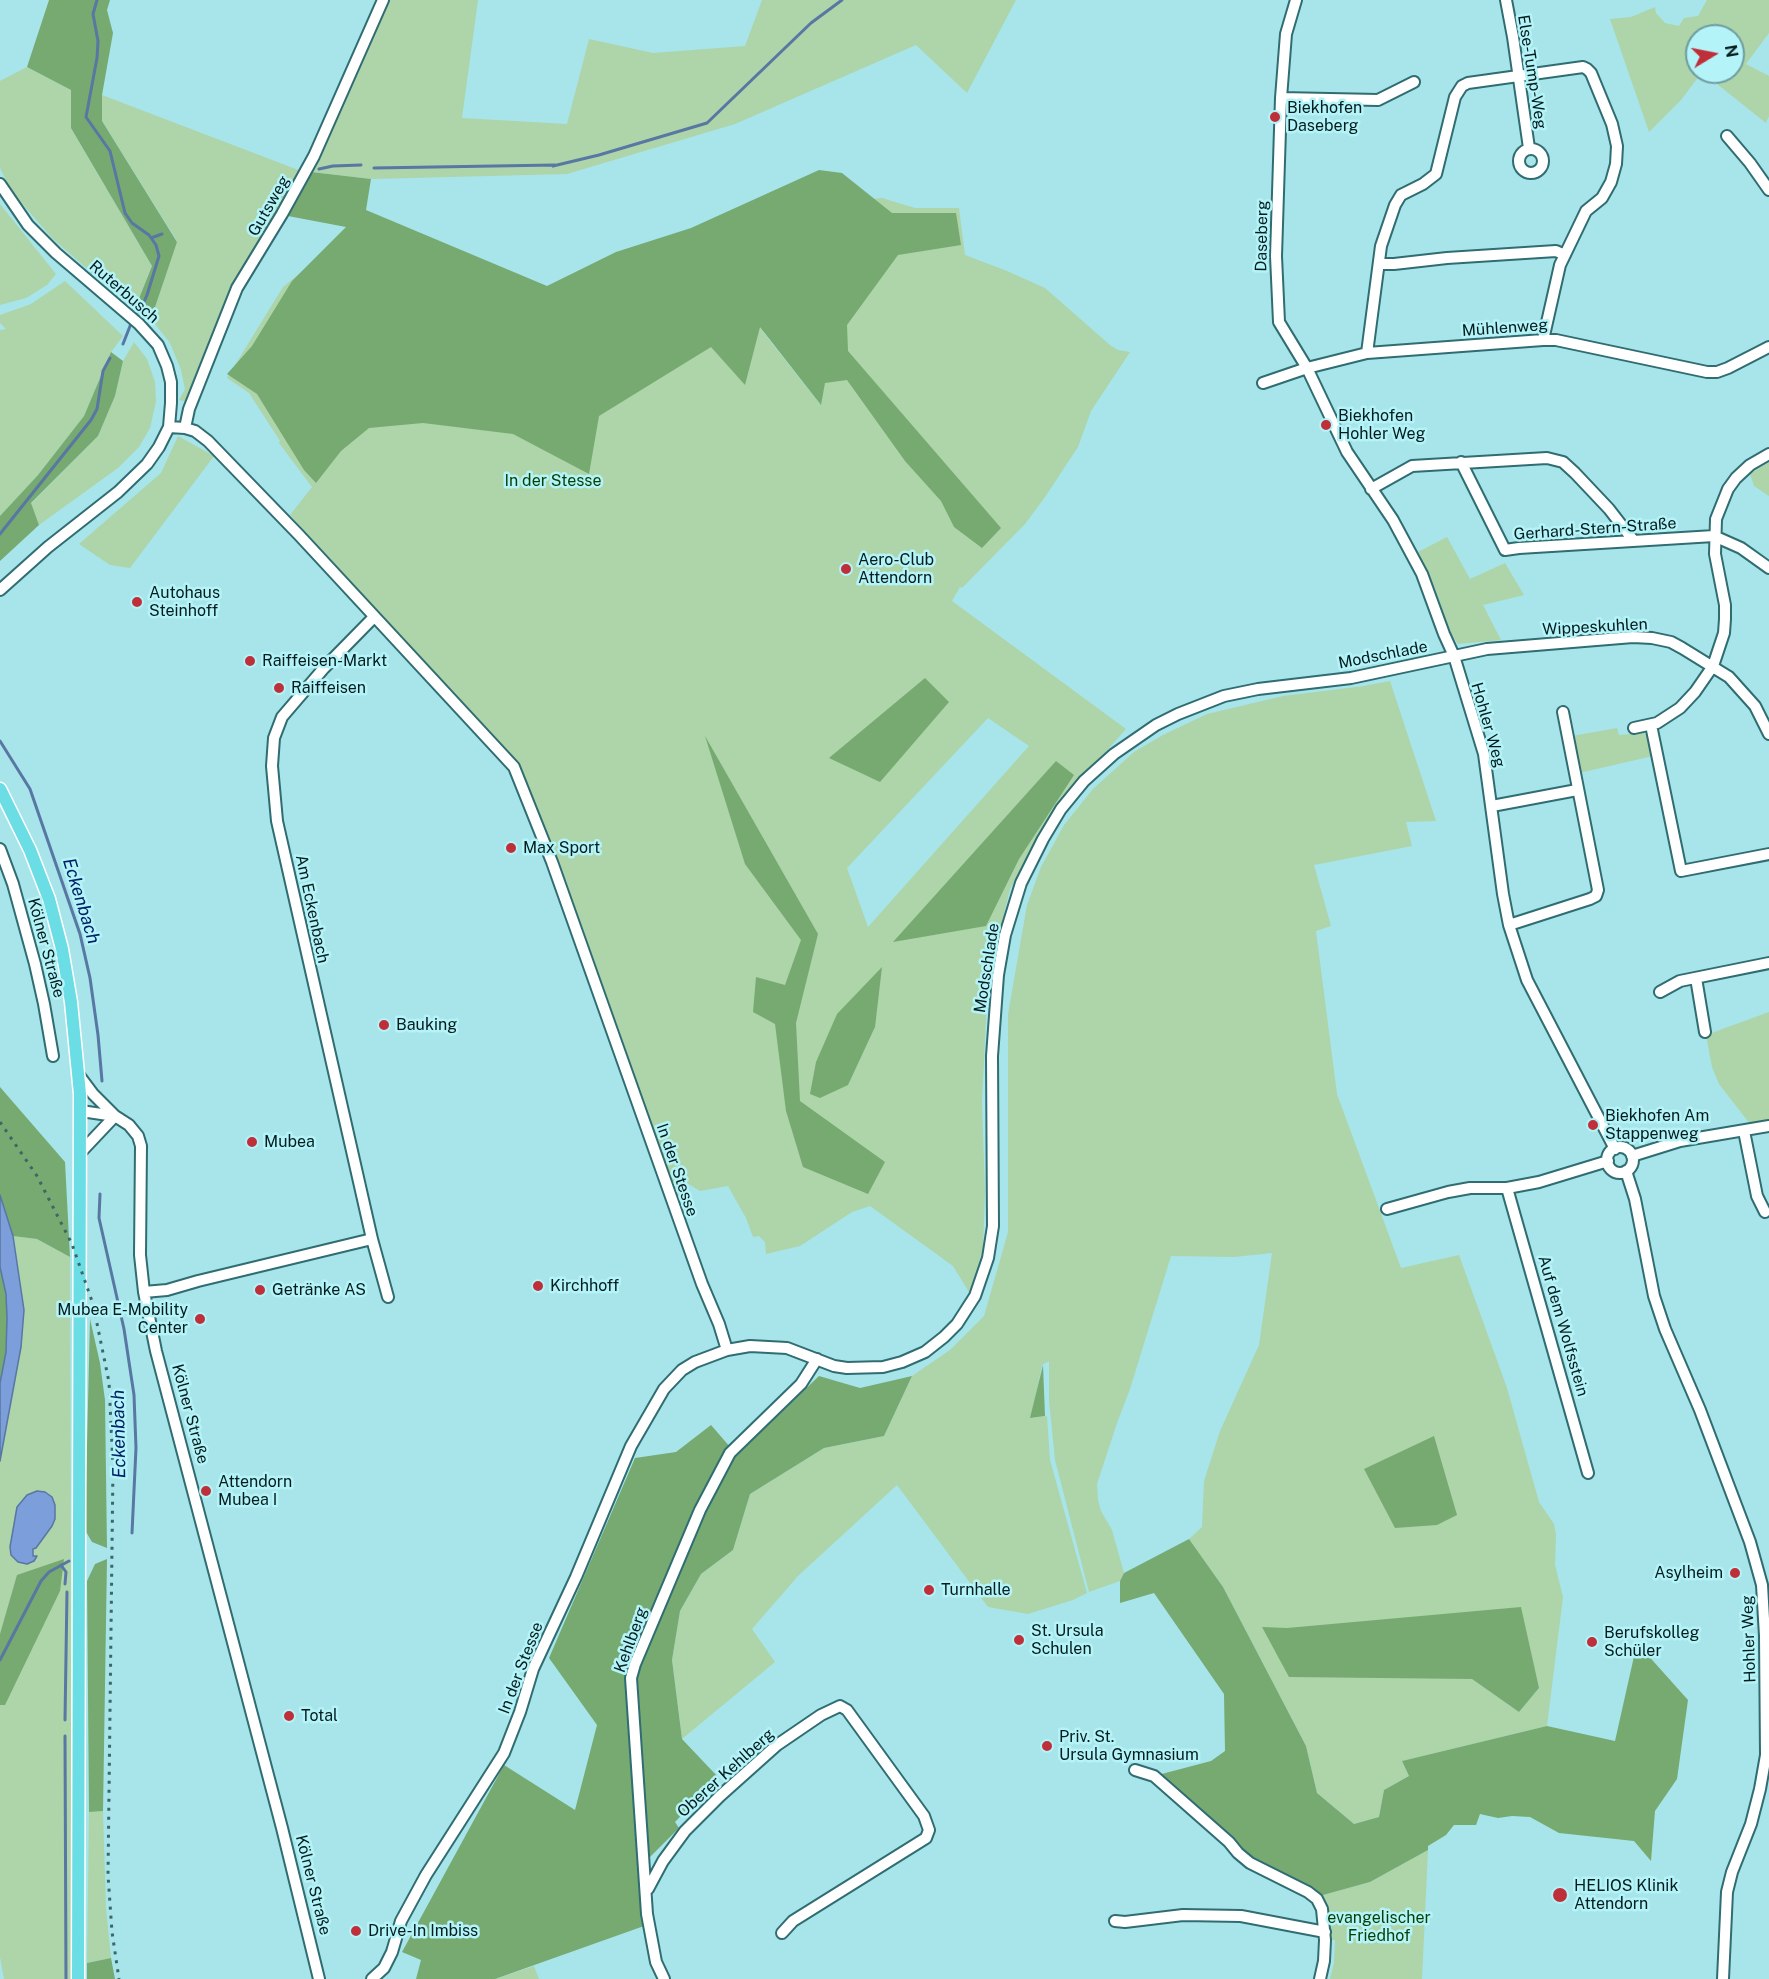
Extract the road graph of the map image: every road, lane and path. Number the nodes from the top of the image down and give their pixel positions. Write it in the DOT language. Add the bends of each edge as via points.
graph roads {
  1 [pos="383,0"];
  2 [pos="1296,0"];
  3 [pos="1506,0"];
  4 [pos="1518,75"];
  5 [pos="1414,82"];
  6 [pos="1281,98"];
  7 [pos="1727,136"];
  8 [pos="1529,148"];
  9 [pos="0,184"];
  10 [pos="1769,190"];
  11 [pos="1565,255"];
  12 [pos="1380,264"];
  13 [pos="1543,340"];
  14 [pos="1769,347"];
  15 [pos="1367,353"];
  16 [pos="1307,368"];
  17 [pos="1263,383"];
  18 [pos="169,427"];
  19 [pos="185,428"];
  20 [pos="1769,454"];
  21 [pos="1461,462"];
  22 [pos="1371,489"];
  23 [pos="1714,536"];
  24 [pos="1633,540"];
  25 [pos="1769,568"];
  26 [pos="0,590"];
  27 [pos="374,617"];
  28 [pos="1454,656"];
  29 [pos="1713,666"];
  30 [pos="1563,712"];
  31 [pos="1651,725"];
  32 [pos="1634,728"];
  33 [pos="1769,734"];
  34 [pos="0,789"];
  35 [pos="1577,790"];
  36 [pos="1492,806"];
  37 [pos="0,849"];
  38 [pos="1769,854"];
  39 [pos="1509,925"];
  40 [pos="1769,963"];
  41 [pos="1696,978"];
  42 [pos="1660,992"];
  43 [pos="1706,1032"];
  44 [pos="52,1056"];
  45 [pos="78,1074"];
  46 [pos="81,1111"];
  47 [pos="115,1116"];
  48 [pos="1769,1126"];
  49 [pos="1744,1131"];
  50 [pos="1616,1149"];
  51 [pos="81,1152"];
  52 [pos="1632,1156"];
  53 [pos="1608,1161"];
  54 [pos="1626,1172"];
  55 [pos="1507,1188"];
  56 [pos="1387,1209"];
  57 [pos="1766,1212"];
  58 [pos="372,1239"];
  59 [pos="144,1292"];
  60 [pos="388,1297"];
  61 [pos="727,1350"];
  62 [pos="817,1359"];
  63 [pos="1588,1473"];
  64 [pos="1135,1770"];
  65 [pos="647,1892"];
  66 [pos="1115,1921"];
  67 [pos="1325,1932"];
  68 [pos="782,1933"];
  69 [pos="78,1979"];
  70 [pos="319,1979"];
  71 [pos="372,1979"];
  72 [pos="664,1979"];
  73 [pos="1320,1979"];
  74 [pos="1723,1979"];
  1 -- 19 [label="street, Gutsweg" via="314,156 237,288"];
  2 -- 6 [label="street, Daseberg" via="1286,33"];
  3 -- 4 [label="street, Else-Tump-Weg"];
  4 -- 8 [label="street, Else-Tump-Weg"];
  4 -- 11 [label="street" via="1587,69 1612,124 1617,146 1611,182 1602,198 1586,211"];
  4 -- 12 [label="street" via="1461,86 1436,174 1397,199 1381,246"];
  5 -- 6 [label="street" via="1378,100"];
  6 -- 16 [label="street, Daseberg" via="1276,237 1278,313 1282,329"];
  7 -- 10 [label="street"];
  9 -- 18 [label="street, Ruterbusch" via="28,225 158,345 167,366 171,393"];
  11 -- 12 [label="street" via="1556,251"];
  11 -- 13 [label="street"];
  12 -- 15 [label="street"];
  13 -- 14 [label="street, Mühlenweg" via="1707,372 1728,368"];
  13 -- 15 [label="street, Mühlenweg"];
  15 -- 16 [label="street, Mühlenweg"];
  16 -- 17 [label="street"];
  16 -- 22 [label="street, Hohler Weg" via="1347,452"];
  18 -- 19 [label="street, In der Stesse"];
  18 -- 26 [label="street, Ruterbusch" via="159,447 132,479"];
  19 -- 27 [label="street, In der Stesse" via="201,434 233,466"];
  20 -- 23 [label="street" via="1743,470 1728,489"];
  21 -- 22 [label="street" via="1412,466"];
  21 -- 24 [label="street" via="1547,458 1563,462"];
  21 -- 24 [label="street, Gerhard-Stern-Straße" via="1505,550"];
  22 -- 28 [label="street, Hohler Weg" via="1422,574"];
  23 -- 24 [label="street, Gerhard-Stern-Straße"];
  23 -- 25 [label="street" via="1741,548"];
  23 -- 29 [label="street" via="1725,619"];
  27 -- 58 [label="street, Am Eckenbach" via="282,717 274,738 272,766 277,820"];
  27 -- 61 [label="street, In der Stesse" via="518,774"];
  28 -- 29 [label="street, Wippeskuhlen" via="1488,649 1633,637 1671,642"];
  28 -- 36 [label="street, Hohler Weg" via="1484,754"];
  28 -- 62 [label="street, Modschlade" via="1351,678 1224,696 1156,725 1084,781 1061,809 1026,870 1005,935 992,1056 993,1226 988,1258 975,1296 957,1324 913,1358 883,1367 847,1368"];
  29 -- 31 [label="street" via="1680,708"];
  29 -- 33 [label="street, Wippeskuhlen" via="1743,690"];
  30 -- 35 [label="street"];
  31 -- 32 [label="street"];
  31 -- 38 [label="street" via="1681,871"];
  34 -- 45 [label="main road, Kölner Straße" via="30,850 63,950"];
  35 -- 36 [label="street"];
  35 -- 39 [label="street" via="1598,890 1596,896"];
  36 -- 39 [label="street, Hohler Weg"];
  37 -- 44 [label="street, Kölner Straße" via="35,964"];
  39 -- 50 [label="street, Hohler Weg" via="1527,980"];
  40 -- 41 [label="street"];
  41 -- 42 [label="street" via="1680,981"];
  41 -- 43 [label="street"];
  45 -- 46 [label="main road, Kölner Straße"];
  45 -- 47 [label="street, Kölner Straße"];
  46 -- 47 [label="street"];
  46 -- 51 [label="main road, Kölner Straße"];
  47 -- 51 [label="street"];
  47 -- 59 [label="street, Kölner Straße" via="129,1125 141,1146 140,1255"];
  48 -- 49 [label="street"];
  49 -- 52 [label="street" via="1680,1142"];
  49 -- 57 [label="street" via="1757,1196"];
  50 -- 52 [label="street" via="1627,1149"];
  50 -- 53 [label="street"];
  51 -- 69 [label="main road, Kölner Straße"];
  52 -- 54 [label="street"];
  53 -- 54 [label="street" via="1614,1171"];
  53 -- 55 [label="street"];
  54 -- 74 [label="street, Hohler Weg" via="1654,1296 1762,1585 1766,1755 1751,1824 1727,1892"];
  55 -- 56 [label="street" via="1470,1188"];
  55 -- 63 [label="street, Auf dem Wolfsstein"];
  58 -- 59 [label="street" via="167,1290"];
  58 -- 60 [label="street, Am Eckenbach"];
  59 -- 70 [label="street, Kölner Straße"];
  61 -- 62 [label="street, Modschlade" via="750,1346 787,1348"];
  61 -- 71 [label="street, In der Stesse" via="682,1370 656,1401 631,1446 537,1661 504,1754 426,1875 401,1921 384,1968"];
  62 -- 65 [label="street, Kehlberg" via="801,1384 730,1453 700,1510 635,1664 631,1678"];
  64 -- 67 [label="street" via="1154,1776 1250,1863 1317,1899"];
  65 -- 68 [label="street, Oberer Kehlberg" via="685,1831 720,1796 777,1744 840,1706 847,1710 924,1816 929,1830 926,1838 794,1921"];
  65 -- 72 [label="street, Kehlberg" via="650,1937"];
  66 -- 67 [label="street" via="1183,1915 1241,1916"];
  67 -- 73 [label="street"];
}
